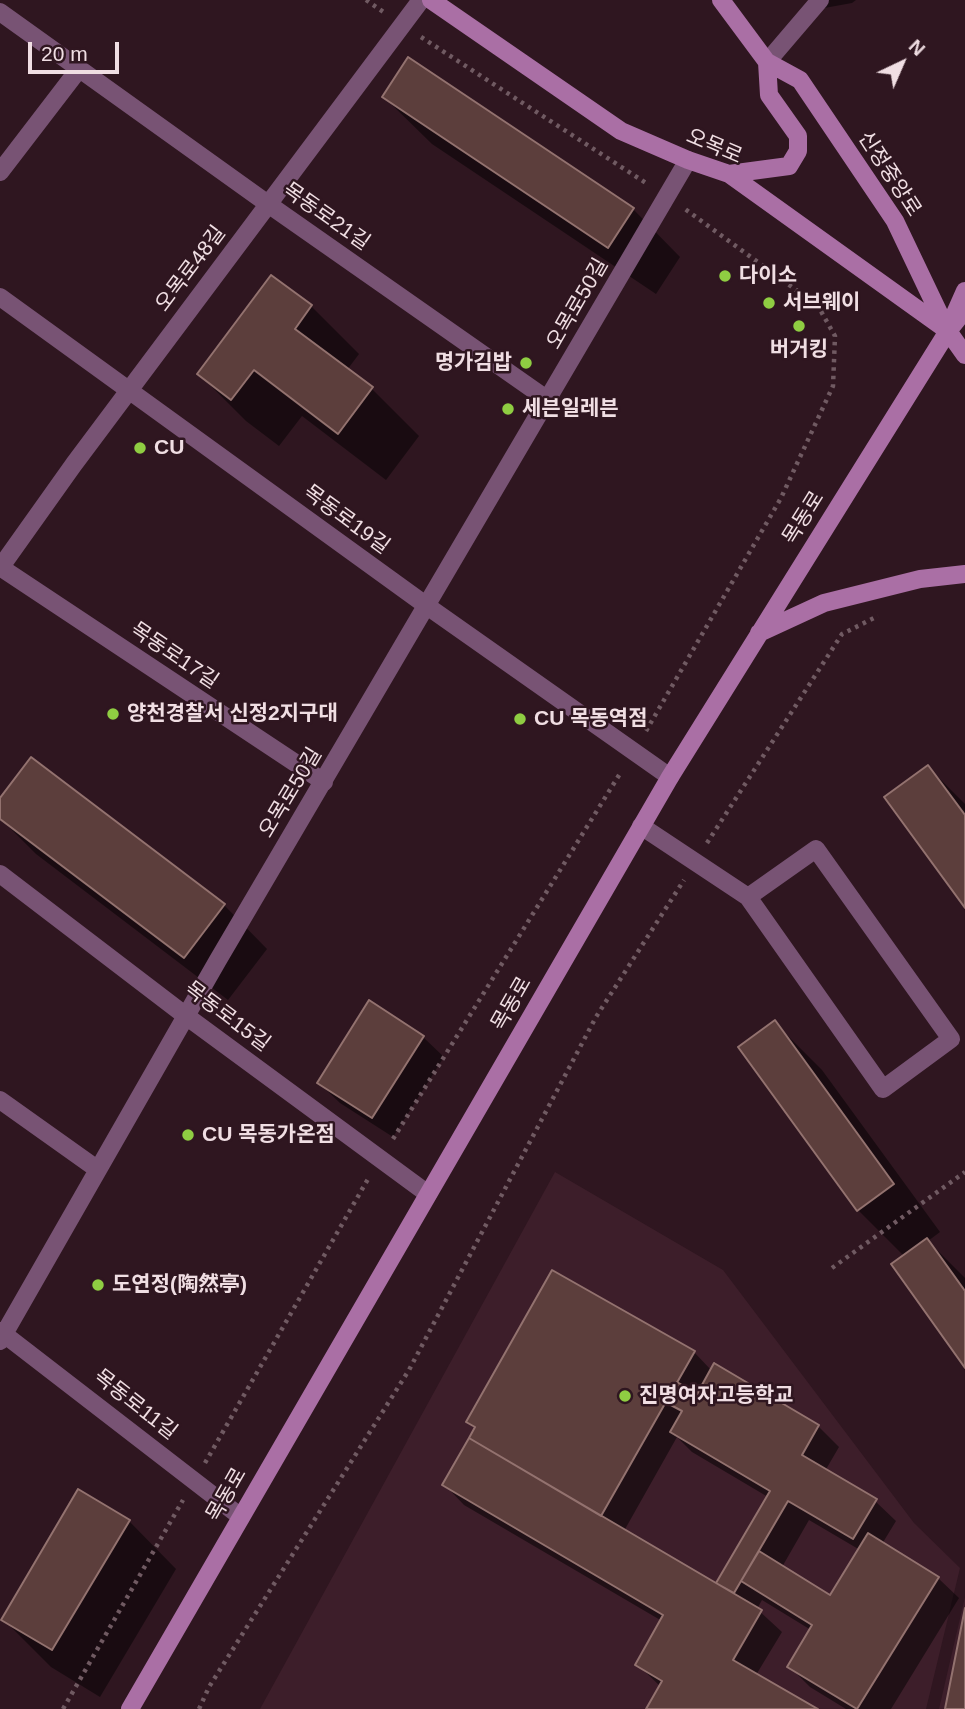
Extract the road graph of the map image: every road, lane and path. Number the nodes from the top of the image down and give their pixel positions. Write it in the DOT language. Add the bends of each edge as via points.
graph roads {
  1 [pos="366,0"];
  2 [pos="421,0"];
  3 [pos="431,0"];
  4 [pos="721,0"];
  5 [pos="820,0"];
  6 [pos="0,12"];
  7 [pos="402,25"];
  8 [pos="767,62"];
  9 [pos="79,69"];
  10 [pos="688,160"];
  11 [pos="0,173"];
  12 [pos="729,174"];
  13 [pos="667,197"];
  14 [pos="268,204"];
  15 [pos="965,291"];
  16 [pos="0,297"];
  17 [pos="965,310"];
  18 [pos="948,331"];
  19 [pos="965,355"];
  20 [pos="128,391"];
  21 [pos="548,400"];
  22 [pos="0,567"];
  23 [pos="965,574"];
  24 [pos="427,606"];
  25 [pos="886,612"];
  26 [pos="759,633"];
  27 [pos="634,751"];
  28 [pos="670,777"];
  29 [pos="324,782"];
  30 [pos="641,826"];
  31 [pos="695,862"];
  32 [pos="0,874"];
  33 [pos="748,897"];
  34 [pos="186,1016"];
  35 [pos="0,1100"];
  36 [pos="380,1159"];
  37 [pos="97,1169"];
  38 [pos="965,1172"];
  39 [pos="428,1194"];
  40 [pos="832,1268"];
  41 [pos="1,1335"];
  42 [pos="195,1481"];
  43 [pos="241,1517"];
  44 [pos="63,1709"];
  45 [pos="130,1709"];
  46 [pos="199,1709"];
  1 -- 7 [label="path"];
  2 -- 7 [label="street, 오목로48길"];
  3 -- 10 [label="main road, 오목로" via="621,131"];
  4 -- 8 [label="main road, 신정중앙로"];
  5 -- 8 [label="street"];
  6 -- 9 [label="street, 목동로21길"];
  7 -- 13 [label="path"];
  7 -- 14 [label="street, 오목로48길"];
  8 -- 12 [label="main road" via="769,94 798,136 798,151 789,166"];
  8 -- 18 [label="main road, 신정중앙로" via="800,80 895,220"];
  9 -- 11 [label="street"];
  9 -- 14 [label="street, 목동로21길"];
  10 -- 12 [label="main road, 오목로"];
  10 -- 13 [label="street, 오목로50길"];
  12 -- 18 [label="main road, 오목로"];
  13 -- 21 [label="street, 오목로50길"];
  13 -- 27 [label="path" via="818,306 835,336 833,386 781,498"];
  14 -- 20 [label="street, 오목로48길"];
  14 -- 21 [label="street, 목동로21길"];
  15 -- 18 [label="main road, 목동로"];
  16 -- 20 [label="street, 목동로19길"];
  17 -- 18 [label="main road, 목동로"];
  18 -- 19 [label="main road, 오목로"];
  18 -- 26 [label="main road, 목동로"];
  20 -- 22 [label="street, 오목로48길"];
  20 -- 24 [label="street, 목동로19길"];
  21 -- 24 [label="street, 오목로50길"];
  22 -- 29 [label="street, 목동로17길"];
  23 -- 26 [label="main road" via="920,579 824,603"];
  24 -- 27 [label="street, 목동로19길"];
  24 -- 29 [label="street, 오목로50길"];
  25 -- 31 [label="path" via="842,634"];
  26 -- 28 [label="main road, 목동로"];
  27 -- 28 [label="street, 목동로19길"];
  27 -- 36 [label="path"];
  28 -- 30 [label="main road, 목동로"];
  29 -- 34 [label="street, 오목로50길"];
  30 -- 31 [label="street"];
  30 -- 39 [label="main road, 목동로"];
  31 -- 33 [label="street"];
  31 -- 46 [label="path" via="596,1017 409,1370"];
  32 -- 34 [label="street, 목동로15길"];
  33 -- 33 [label="street" via="816,849 951,1040 883,1089"];
  34 -- 36 [label="street, 목동로15길"];
  34 -- 37 [label="street, 오목로50길"];
  35 -- 37 [label="street"];
  36 -- 39 [label="street, 목동로15길"];
  36 -- 42 [label="path"];
  37 -- 41 [label="street, 오목로50길"];
  38 -- 40 [label="path"];
  39 -- 43 [label="main road, 목동로"];
  41 -- 42 [label="street, 목동로11길"];
  42 -- 43 [label="street, 목동로11길"];
  42 -- 44 [label="path"];
  43 -- 45 [label="main road, 목동로"];
}
